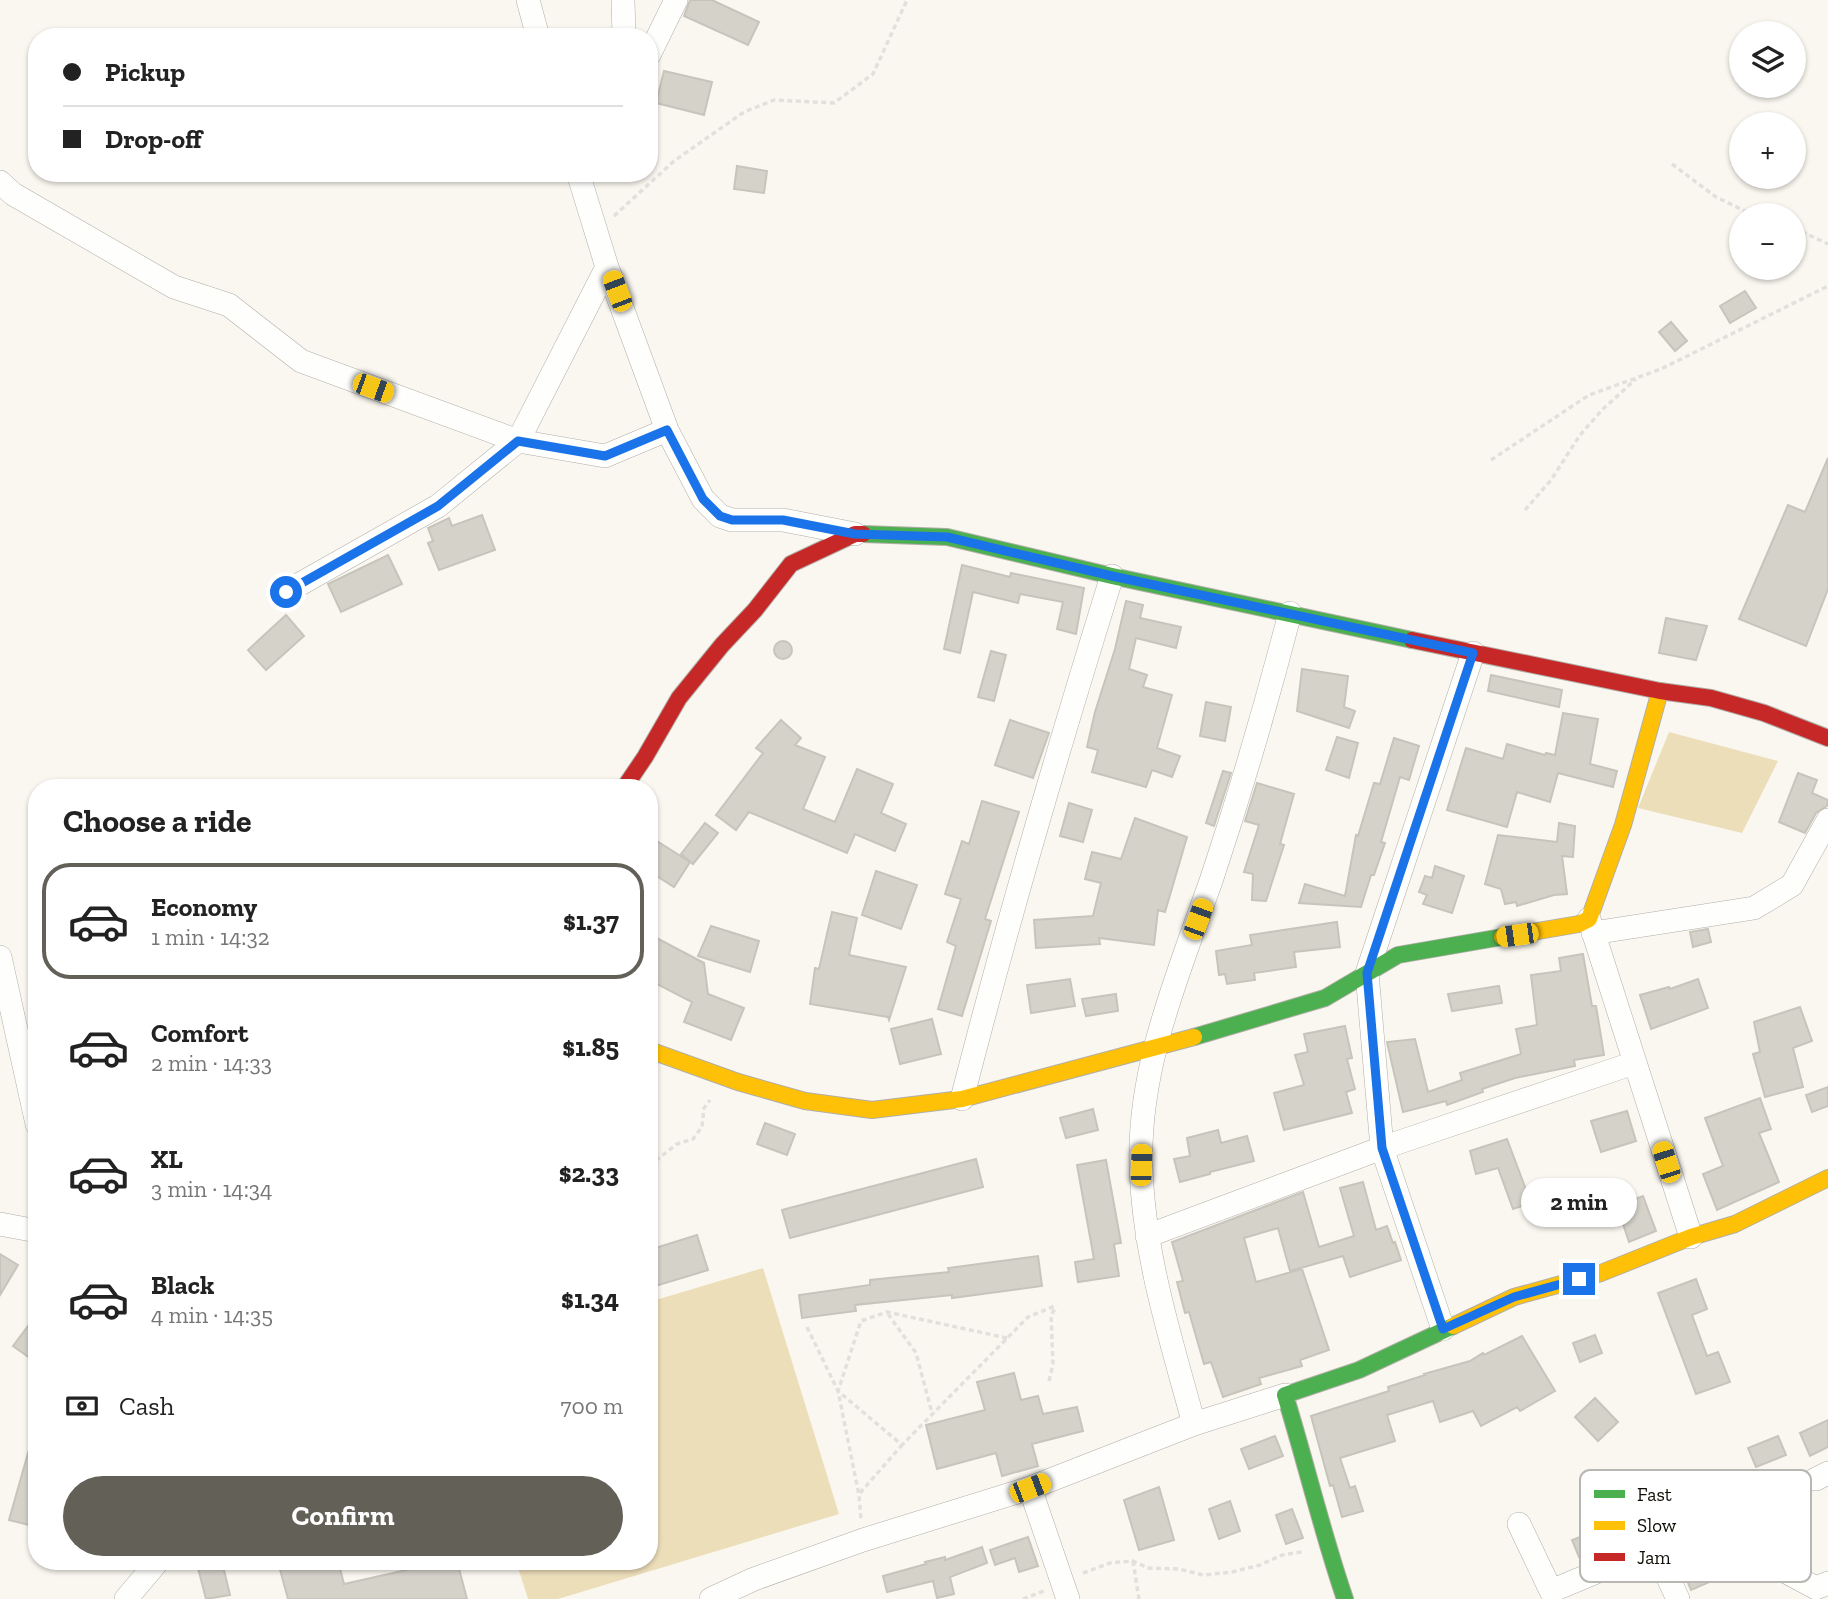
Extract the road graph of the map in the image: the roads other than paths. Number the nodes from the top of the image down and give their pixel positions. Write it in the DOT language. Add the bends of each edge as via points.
graph roads {
  1 [pos="528,0"];
  2 [pos="623,0"];
  3 [pos="676,0"];
  4 [pos="536,28"];
  5 [pos="624,28"];
  6 [pos="658,37"];
  7 [pos="0,182"];
  8 [pos="583,182"];
  9 [pos="607,267"];
  10 [pos="667,430"];
  11 [pos="518,441"];
  12 [pos="855,534"];
  13 [pos="1112,576"];
  14 [pos="286,592"];
  15 [pos="1290,613"];
  16 [pos="1473,653"];
  17 [pos="1660,691"];
  18 [pos="1828,738"];
  19 [pos="629,779"];
  20 [pos="1828,820"];
  21 [pos="1591,926"];
  22 [pos="0,957"];
  23 [pos="1367,973"];
  24 [pos="1154,1049"];
  25 [pos="658,1053"];
  26 [pos="1634,1063"];
  27 [pos="28,1083"];
  28 [pos="962,1099"];
  29 [pos="1382,1148"];
  30 [pos="1828,1178"];
  31 [pos="0,1224"];
  32 [pos="28,1229"];
  33 [pos="1147,1236"];
  34 [pos="1691,1237"];
  35 [pos="1443,1329"];
  36 [pos="1285,1395"];
  37 [pos="1194,1424"];
  38 [pos="1030,1488"];
  39 [pos="1519,1524"];
  40 [pos="150,1570"];
  41 [pos="1580,1580"];
  42 [pos="1670,1582"];
  43 [pos="1805,1582"];
  44 [pos="1828,1583"];
  45 [pos="757,1589"];
  46 [pos="1065,1591"];
  47 [pos="1545,1595"];
  48 [pos="126,1599"];
  49 [pos="711,1599"];
  50 [pos="1345,1599"];
  51 [pos="1678,1599"];
  1 -- 4 [label="street"];
  2 -- 5 [label="street"];
  3 -- 6 [label="street"];
  7 -- 11 [label="street" via="13,194 174,287 229,305 301,362"];
  8 -- 9 [label="street"];
  9 -- 10 [label="street"];
  9 -- 11 [label="street"];
  10 -- 11 [label="street" via="605,456"];
  10 -- 12 [label="street" via="703,499 720,516 783,520"];
  11 -- 14 [label="street" via="438,506"];
  12 -- 13 [label="street" via="947,537"];
  12 -- 19 [label="street" via="791,564 678,698"];
  13 -- 15 [label="street"];
  13 -- 28 [label="street" via="999,954"];
  15 -- 16 [label="street"];
  15 -- 24 [label="street" via="1213,875"];
  16 -- 17 [label="street"];
  16 -- 23 [label="street"];
  17 -- 18 [label="street" via="1711,698"];
  17 -- 21 [label="street"];
  20 -- 21 [label="street" via="1792,885 1754,908"];
  21 -- 23 [label="street" via="1398,955"];
  21 -- 26 [label="street"];
  22 -- 27 [label="street"];
  23 -- 24 [label="street" via="1325,998"];
  23 -- 29 [label="street"];
  24 -- 28 [label="street"];
  24 -- 33 [label="street" via="1142,1131"];
  25 -- 28 [label="street" via="805,1101 872,1110"];
  26 -- 29 [label="street"];
  26 -- 34 [label="street"];
  29 -- 33 [label="street"];
  29 -- 35 [label="street"];
  30 -- 34 [label="street" via="1735,1224"];
  31 -- 32 [label="street"];
  33 -- 37 [label="street"];
  34 -- 35 [label="street" via="1601,1273 1514,1297"];
  35 -- 36 [label="street" via="1359,1370"];
  36 -- 37 [label="street"];
  36 -- 50 [label="street"];
  37 -- 38 [label="street"];
  38 -- 45 [label="street" via="863,1540"];
  38 -- 46 [label="street"];
  39 -- 47 [label="street"];
  40 -- 48 [label="street"];
  41 -- 47 [label="street"];
  42 -- 51 [label="street"];
  43 -- 44 [label="street" via="1816,1588"];
  45 -- 49 [label="street"];
}
